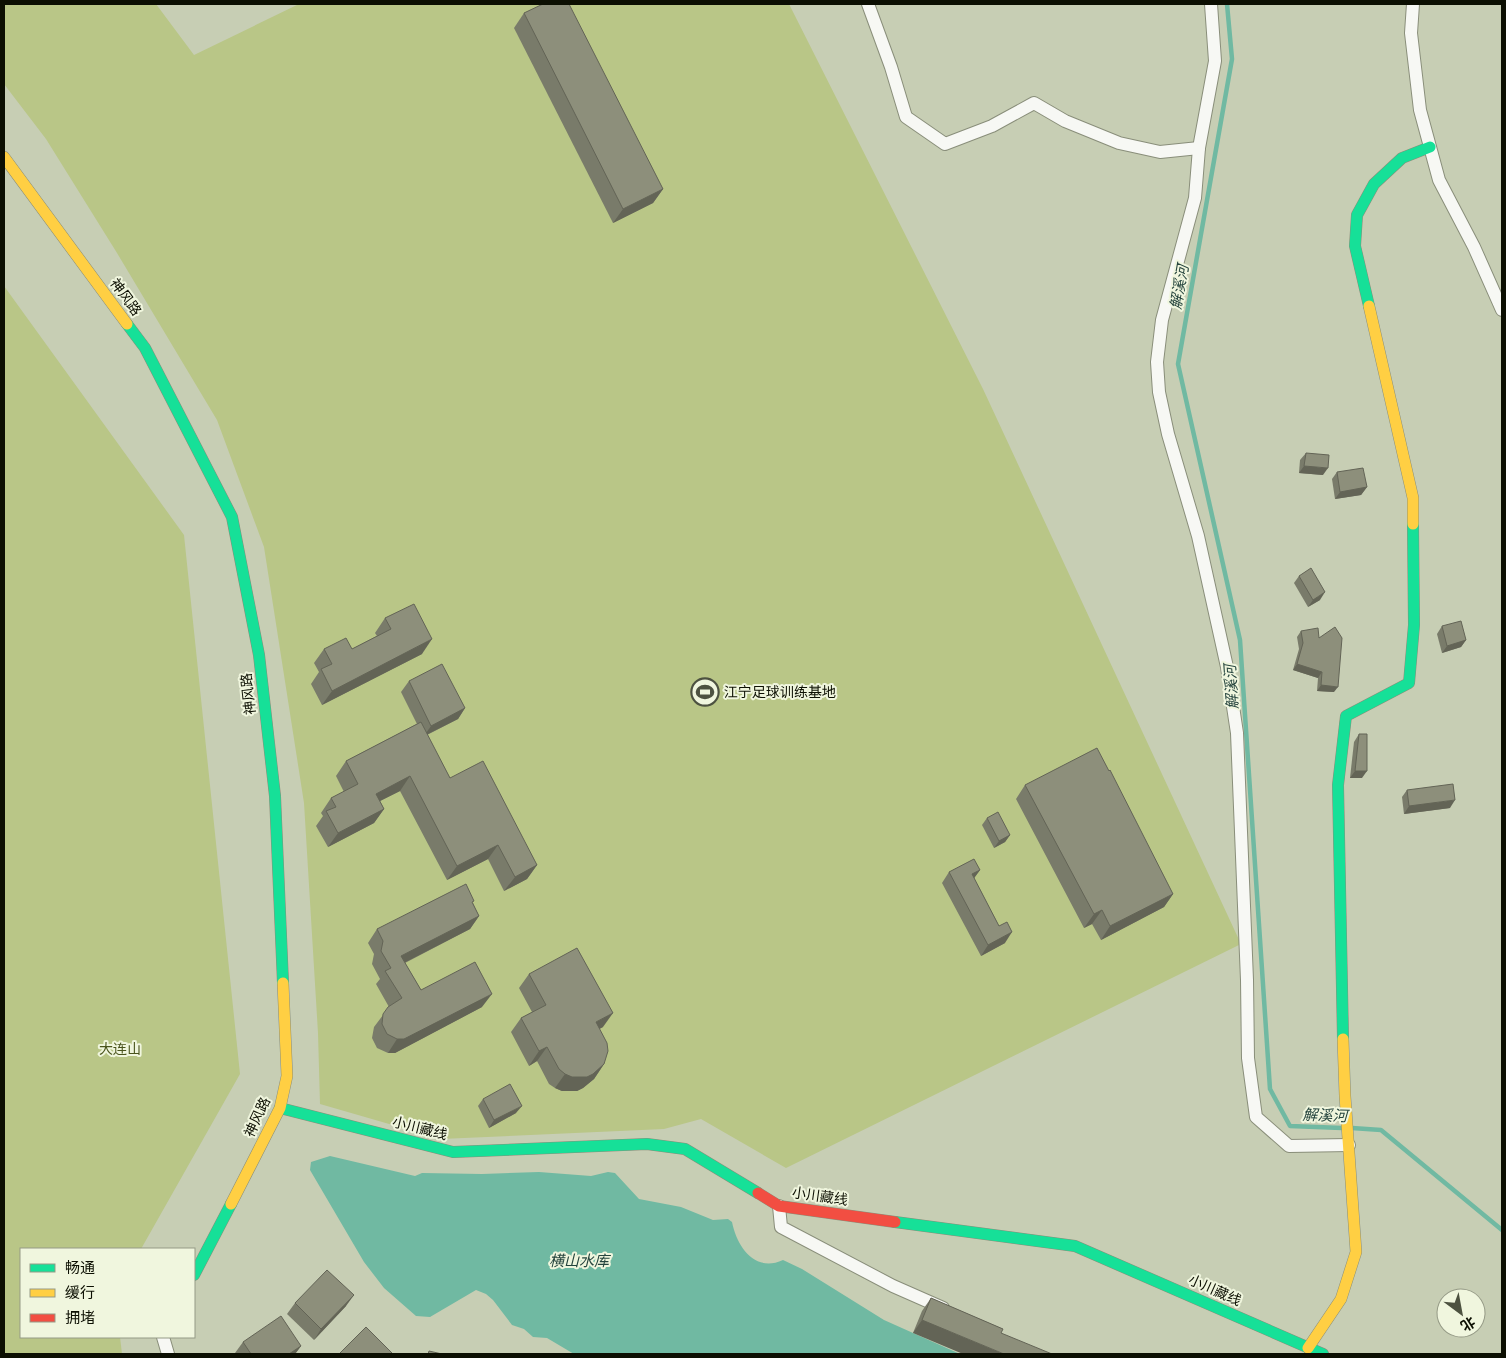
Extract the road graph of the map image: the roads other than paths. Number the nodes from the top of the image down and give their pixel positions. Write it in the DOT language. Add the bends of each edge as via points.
graph roads {
  1 [pos="868,4"];
  2 [pos="1212,4"];
  3 [pos="1413,4"];
  4 [pos="1430,147"];
  5 [pos="1199,148"];
  6 [pos="4,157"];
  7 [pos="1502,310"];
  8 [pos="280,1108"];
  9 [pos="1349,1145"];
  10 [pos="779,1206"];
  11 [pos="195,1273"];
  12 [pos="957,1314"];
  13 [pos="162,1338"];
  14 [pos="1308,1348"];
  15 [pos="168,1354"];
  16 [pos="1323,1354"];
  1 -- 5 [label="street" via="906,118 945,144 992,126 1034,103 1119,143 1160,152"];
  2 -- 5 [label="street" via="1215,61"];
  3 -- 4 [label="street" via="1411,33 1420,110"];
  4 -- 7 [label="street" via="1439,180"];
  4 -- 9 [label="street" via="1395,164 1374,184 1356,215 1355,246 1413,498 1414,625 1409,683 1346,716 1338,785 1342,1039"];
  5 -- 9 [label="street" via="1195,198 1162,320 1157,362 1159,392 1168,434 1198,536 1227,667 1237,733 1248,1058 1256,1117 1289,1146"];
  6 -- 8 [label="street, 神风路" via="145,348 232,517 259,655 275,796 287,1076"];
  8 -- 10 [label="street, 小川藏线" via="453,1152 647,1144 685,1149"];
  8 -- 11 [label="street, 神风路"];
  9 -- 14 [label="street" via="1356,1252 1342,1299"];
  10 -- 12 [label="street" via="781,1227 894,1286"];
  10 -- 14 [label="street, 小川藏线" via="1075,1246"];
  13 -- 15 [label="street"];
  14 -- 16 [label="street, 小川藏线"];
}
